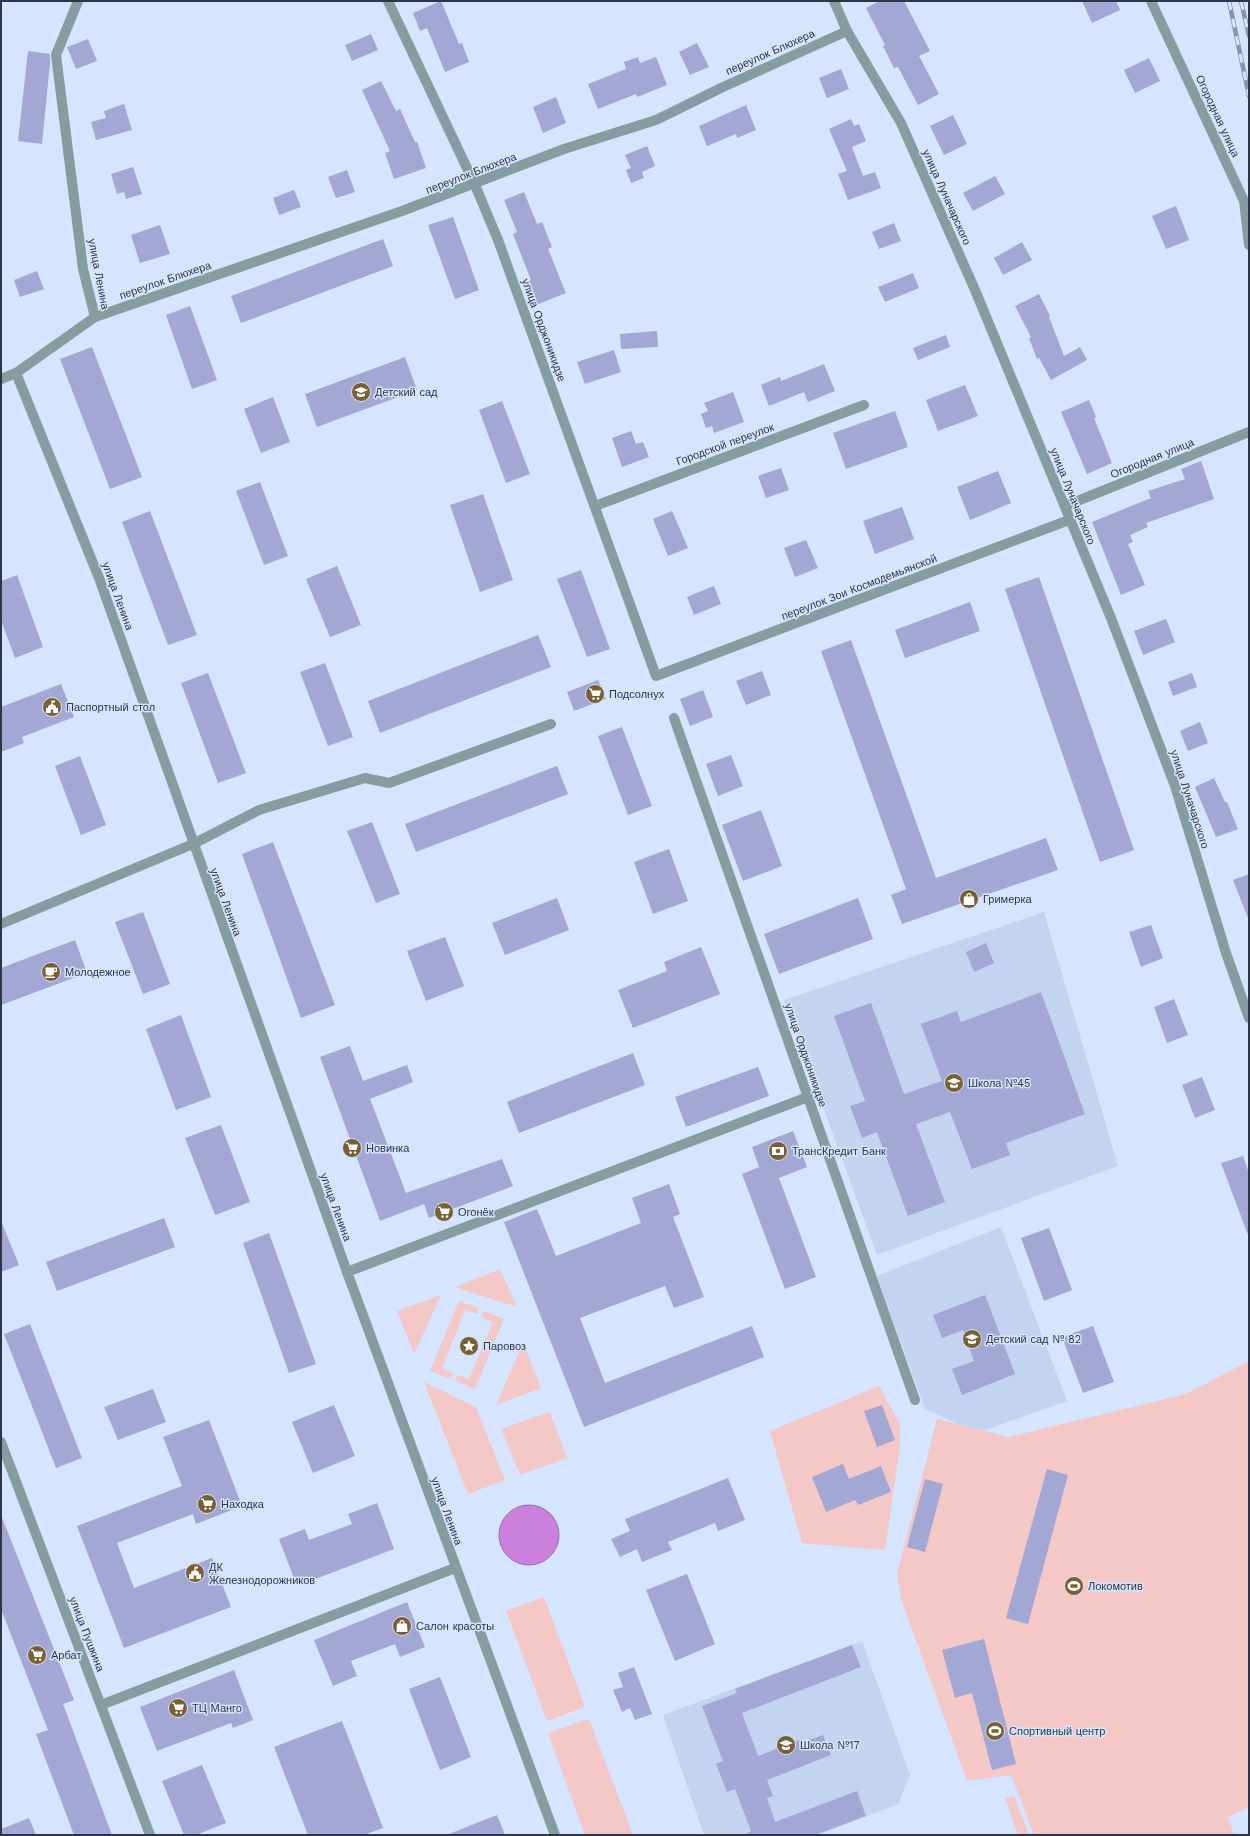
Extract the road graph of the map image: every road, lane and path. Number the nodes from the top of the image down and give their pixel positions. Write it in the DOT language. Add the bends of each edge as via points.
graph roads {
  1 [pos="78,1"];
  2 [pos="388,1"];
  3 [pos="834,1"];
  4 [pos="1151,1"];
  5 [pos="846,31"];
  6 [pos="475,184"];
  7 [pos="1249,245"];
  8 [pos="95,317"];
  9 [pos="16,373"];
  10 [pos="1,380"];
  11 [pos="864,405"];
  12 [pos="1249,432"];
  13 [pos="595,506"];
  14 [pos="1064,506"];
  15 [pos="1069,520"];
  16 [pos="656,676"];
  17 [pos="674,718"];
  18 [pos="551,724"];
  19 [pos="193,844"];
  20 [pos="1,924"];
  21 [pos="1249,1018"];
  22 [pos="808,1097"];
  23 [pos="347,1272"];
  24 [pos="915,1400"];
  25 [pos="1,1442"];
  26 [pos="455,1568"];
  27 [pos="100,1704"];
  28 [pos="150,1835"];
  29 [pos="555,1835"];
  1 -- 8 [label="street, улица Ленина" via="56,55 84,269"];
  2 -- 6 [label="street, улица Орджоникидзе"];
  3 -- 5 [label="street, улица Луначарского"];
  4 -- 7 [label="street, Огородная улица" via="1244,201"];
  5 -- 6 [label="street, переулок Блюхера" via="656,120 564,149"];
  5 -- 14 [label="street, улица Луначарского" via="901,123 975,290"];
  6 -- 8 [label="street, переулок Блюхера"];
  6 -- 13 [label="street, улица Орджоникидзе"];
  8 -- 9 [label="street, улица Ленина"];
  9 -- 10 [label="street"];
  9 -- 19 [label="street, улица Ленина" via="99,578"];
  11 -- 13 [label="street, Городской переулок"];
  12 -- 14 [label="street, Огородная улица"];
  13 -- 16 [label="street, улица Орджоникидзе"];
  14 -- 15 [label="street, улица Луначарского"];
  15 -- 16 [label="street, переулок Зои Космодемьянской"];
  15 -- 21 [label="street, улица Луначарского" via="1111,618 1175,786 1226,953"];
  17 -- 22 [label="street, улица Орджоникидзе"];
  18 -- 19 [label="street" via="389,783 365,778 259,810"];
  19 -- 20 [label="street"];
  19 -- 23 [label="street, улица Ленина"];
  22 -- 23 [label="street"];
  22 -- 24 [label="street, улица Орджоникидзе"];
  23 -- 26 [label="street, улица Ленина"];
  25 -- 27 [label="street, улица Пушкина"];
  26 -- 27 [label="street"];
  26 -- 29 [label="street, улица Ленина"];
  27 -- 28 [label="street, улица Пушкина"];
}
